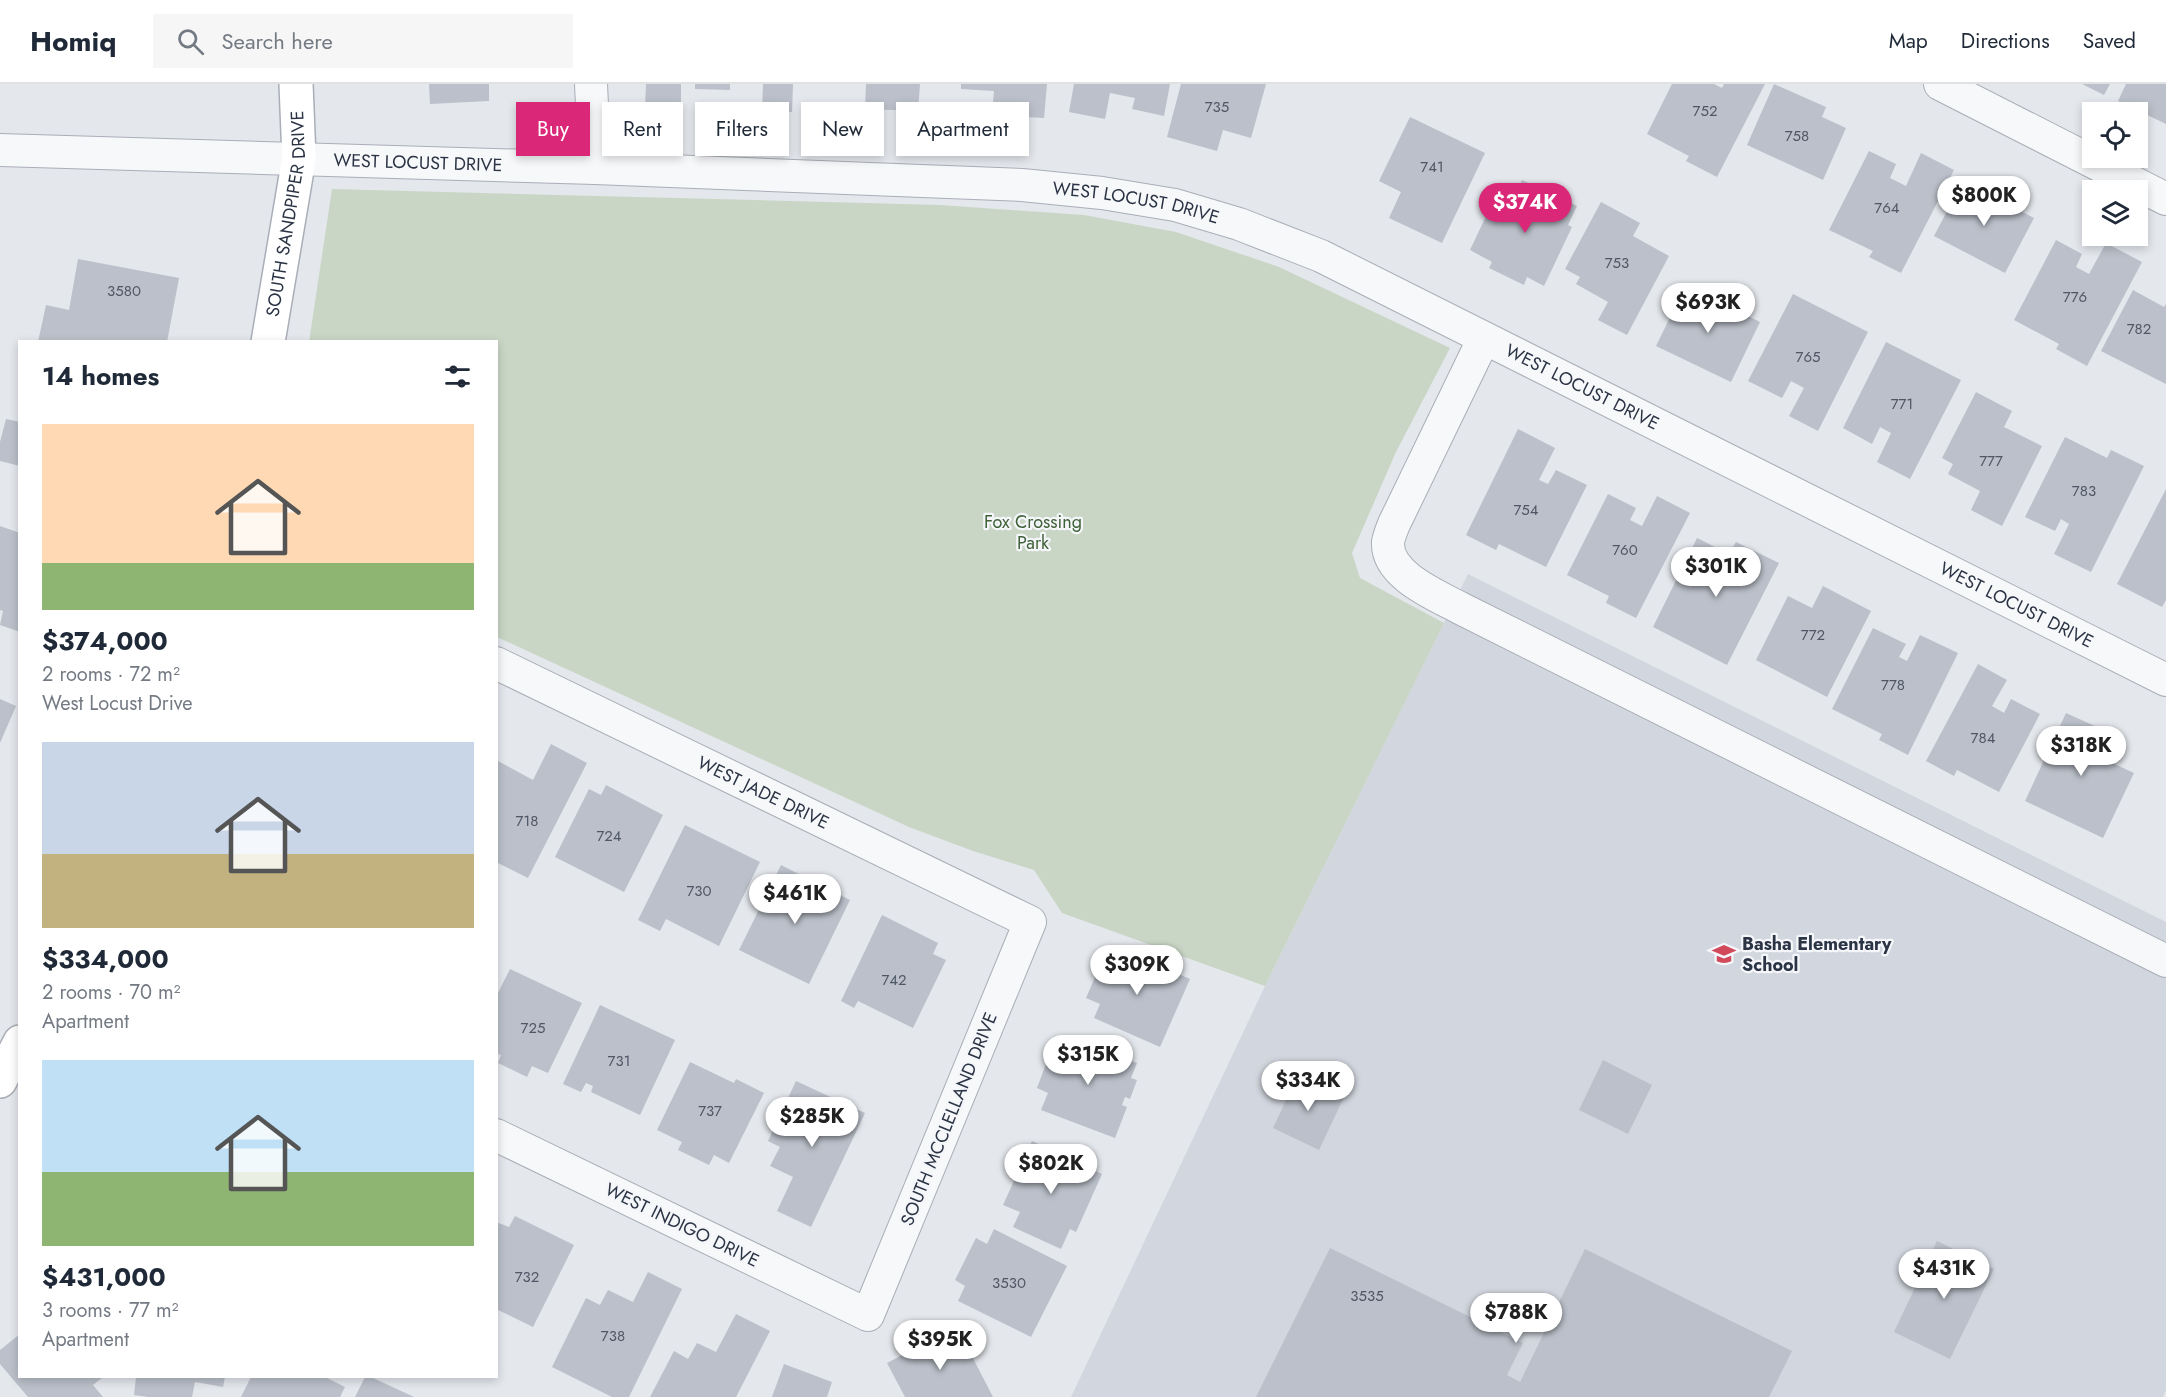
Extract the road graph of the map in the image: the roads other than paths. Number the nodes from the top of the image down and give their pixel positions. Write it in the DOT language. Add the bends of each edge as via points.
graph roads {
  1 [pos="297,84"];
  2 [pos="591,84"];
  3 [pos="1940,84"];
  4 [pos="0,150"];
  5 [pos="300,158"];
  6 [pos="595,168"];
  7 [pos="2166,199"];
  8 [pos="1484,338"];
  9 [pos="268,340"];
  10 [pos="498,664"];
  11 [pos="2166,680"];
  12 [pos="1030,922"];
  13 [pos="2166,961"];
  14 [pos="18,1046"];
  15 [pos="0,1081"];
  16 [pos="498,1136"];
  17 [pos="867,1315"];
  1 -- 5 [label="street, SOUTH SANDPIPER DRIVE"];
  2 -- 6 [label="street"];
  3 -- 7 [label="street"];
  4 -- 5 [label="street, WEST LOCUST DRIVE"];
  5 -- 6 [label="street, WEST LOCUST DRIVE"];
  5 -- 9 [label="street, SOUTH SANDPIPER DRIVE"];
  6 -- 8 [label="street, WEST LOCUST DRIVE" via="1022,185 1175,205 1239,224 1321,256"];
  8 -- 11 [label="street, WEST LOCUST DRIVE"];
  8 -- 13 [label="street" via="1394,524 1388,542 1391,558 1404,575 1470,614"];
  10 -- 12 [label="street, WEST JADE DRIVE"];
  12 -- 17 [label="street, SOUTH MCCLELLAND DRIVE"];
  14 -- 15 [label="street"];
  16 -- 17 [label="street, WEST INDIGO DRIVE"];
}
